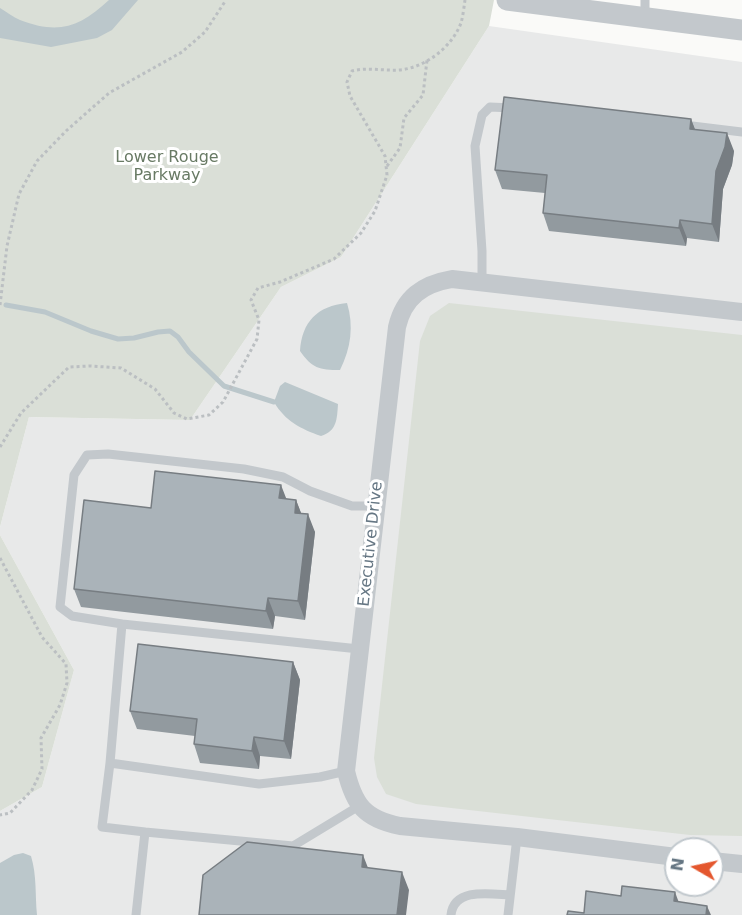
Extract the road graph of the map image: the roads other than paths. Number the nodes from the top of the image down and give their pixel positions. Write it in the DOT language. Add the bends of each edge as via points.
graph roads {
  1 [pos="507,0"];
  2 [pos="645,8"];
  3 [pos="742,30"];
  4 [pos="525,108"];
  5 [pos="674,124"];
  6 [pos="742,132"];
  7 [pos="482,282"];
  8 [pos="742,312"];
  9 [pos="375,506"];
  10 [pos="122,624"];
  11 [pos="359,649"];
  12 [pos="110,763"];
  13 [pos="346,771"];
  14 [pos="359,806"];
  15 [pos="145,832"];
  16 [pos="517,837"];
  17 [pos="664,855"];
  18 [pos="724,862"];
  19 [pos="742,864"];
  20 [pos="510,895"];
  21 [pos="136,915"];
  22 [pos="451,915"];
  23 [pos="508,915"];
  1 -- 2 [label="street"];
  2 -- 3 [label="street"];
  4 -- 7 [label="lane" via="490,107 482,115 475,146"];
  5 -- 6 [label="lane"];
  7 -- 8 [label="street, Executive Drive"];
  7 -- 9 [label="street, Executive Drive" via="436,282 415,292 400,314"];
  9 -- 10 [label="lane" via="352,506 283,477 244,469 87,455 74,475 60,607 72,616"];
  9 -- 11 [label="street, Executive Drive"];
  10 -- 11 [label="lane"];
  10 -- 12 [label="lane"];
  11 -- 13 [label="street, Executive Drive"];
  12 -- 13 [label="lane" via="259,784"];
  12 -- 15 [label="lane" via="102,827"];
  13 -- 14 [label="street, Executive Drive"];
  14 -- 15 [label="lane" via="293,846"];
  14 -- 16 [label="street" via="384,823"];
  15 -- 21 [label="lane"];
  16 -- 17 [label="street"];
  16 -- 20 [label="lane"];
  18 -- 19 [label="street"];
  20 -- 22 [label="lane" via="466,895 451,909"];
  20 -- 23 [label="lane"];
}
